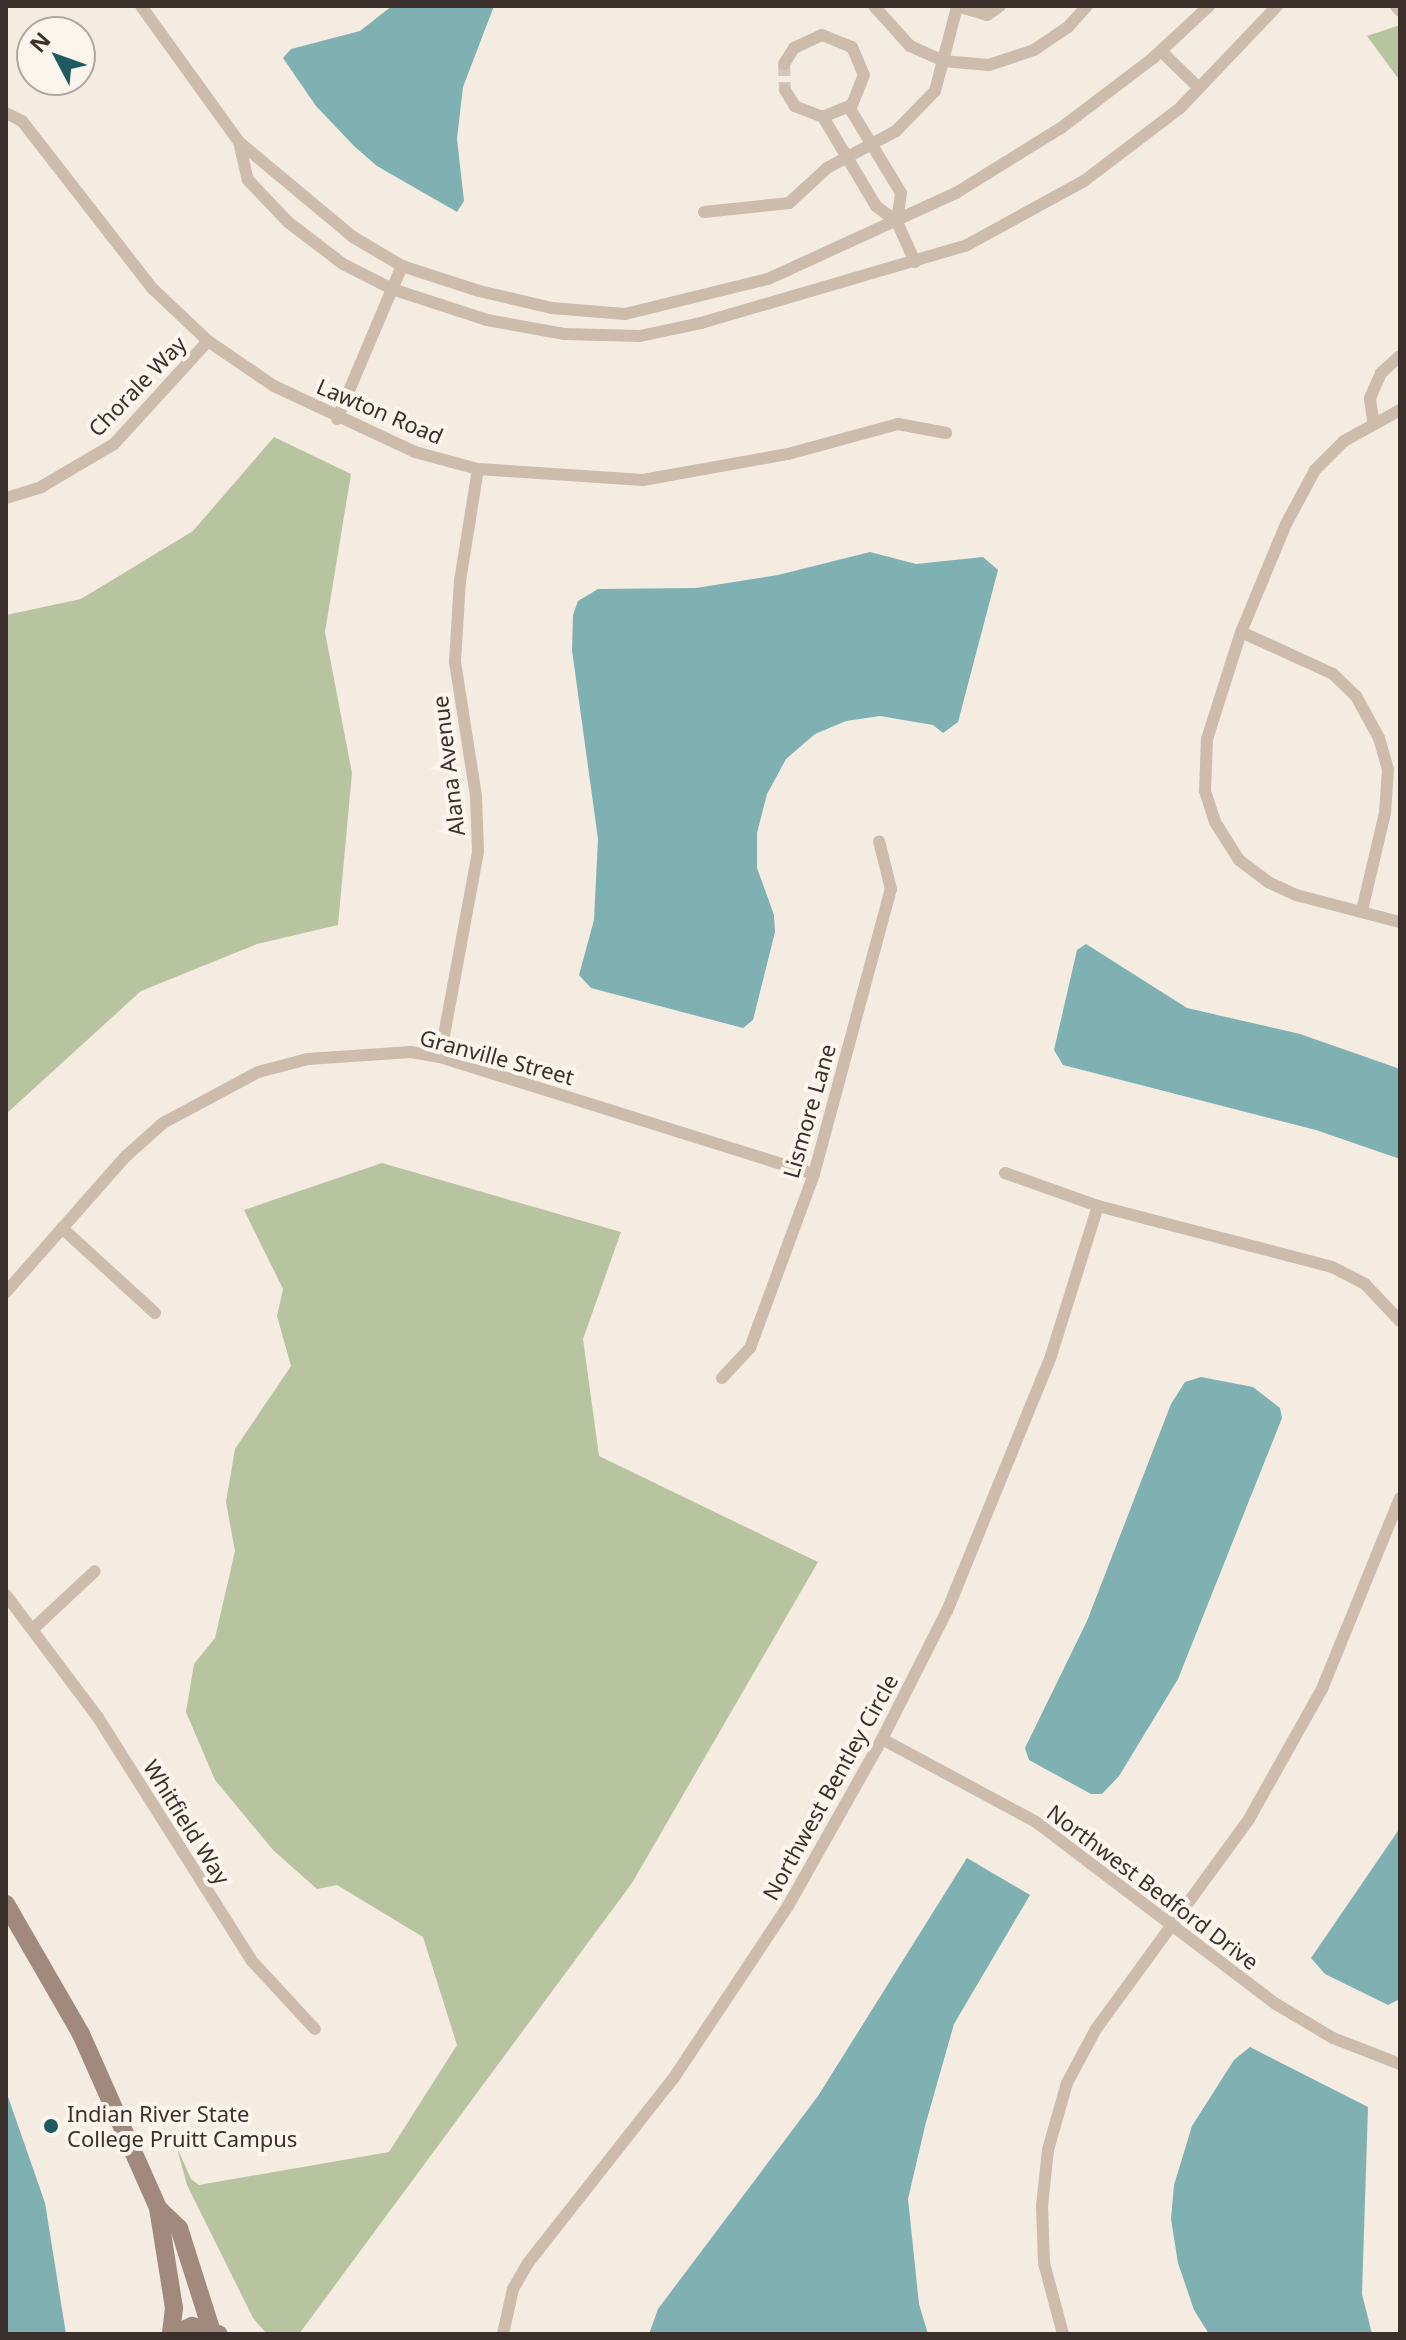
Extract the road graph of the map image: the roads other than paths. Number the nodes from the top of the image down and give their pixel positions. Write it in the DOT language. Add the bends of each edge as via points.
graph roads {
  1 [pos="141,6"];
  2 [pos="874,6"];
  3 [pos="1000,6"];
  4 [pos="1087,6"];
  5 [pos="1209,6"];
  6 [pos="1277,6"];
  7 [pos="1396,6"];
  8 [pos="956,7"];
  9 [pos="1400,11"];
  10 [pos="1161,51"];
  11 [pos="943,61"];
  12 [pos="784,64"];
  13 [pos="1199,88"];
  14 [pos="785,90"];
  15 [pos="849,107"];
  16 [pos="6,113"];
  17 [pos="823,117"];
  18 [pos="239,142"];
  19 [pos="871,144"];
  20 [pos="846,156"];
  21 [pos="704,212"];
  22 [pos="897,222"];
  23 [pos="915,262"];
  24 [pos="402,266"];
  25 [pos="392,289"];
  26 [pos="208,341"];
  27 [pos="1400,356"];
  28 [pos="1400,410"];
  29 [pos="337,419"];
  30 [pos="1373,420"];
  31 [pos="946,433"];
  32 [pos="478,469"];
  33 [pos="6,498"];
  34 [pos="1241,632"];
  35 [pos="879,841"];
  36 [pos="1362,910"];
  37 [pos="1400,922"];
  38 [pos="440,1057"];
  39 [pos="1005,1173"];
  40 [pos="814,1174"];
  41 [pos="1098,1206"];
  42 [pos="62,1228"];
  43 [pos="6,1292"];
  44 [pos="155,1313"];
  45 [pos="1400,1321"];
  46 [pos="722,1378"];
  47 [pos="1400,1498"];
  48 [pos="95,1571"];
  49 [pos="6,1595"];
  50 [pos="34,1628"];
  51 [pos="882,1739"];
  52 [pos="6,1904"];
  53 [pos="1172,1926"];
  54 [pos="315,2029"];
  55 [pos="1400,2064"];
  56 [pos="158,2208"];
  57 [pos="215,2332"];
  58 [pos="173,2334"];
  59 [pos="503,2334"];
  60 [pos="1063,2334"];
  1 -- 18 [label="street"];
  2 -- 11 [label="street" via="910,46"];
  3 -- 8 [label="street" via="987,15"];
  4 -- 11 [label="street" via="1068,27 1034,50 989,65"];
  5 -- 10 [label="street"];
  6 -- 13 [label="street"];
  7 -- 9 [label="street"];
  8 -- 11 [label="street"];
  10 -- 13 [label="street"];
  10 -- 22 [label="street" via="1061,128 956,193"];
  11 -- 19 [label="street" via="935,91 917,113"];
  12 -- 15 [label="street" via="807,39 830,36 852,47 864,75 861,91"];
  13 -- 23 [label="street" via="1084,181 967,245"];
  14 -- 17 [label="street" via="795,106"];
  15 -- 17 [label="street"];
  15 -- 19 [label="street"];
  16 -- 26 [label="street, Lawton Road" via="22,121 153,289"];
  17 -- 20 [label="street"];
  18 -- 24 [label="street" via="353,237"];
  18 -- 25 [label="street" via="248,180 288,222 343,264"];
  19 -- 20 [label="street"];
  19 -- 22 [label="street" via="901,193"];
  20 -- 21 [label="street" via="789,203"];
  20 -- 22 [label="street" via="876,206"];
  22 -- 23 [label="street"];
  22 -- 24 [label="street" via="768,279 625,314 552,308"];
  23 -- 25 [label="street" via="640,336 564,334 487,320"];
  24 -- 25 [label="street"];
  25 -- 29 [label="street"];
  26 -- 29 [label="street, Lawton Road" via="274,386"];
  26 -- 33 [label="street, Chorale Way" via="114,444 41,487"];
  27 -- 30 [label="street" via="1381,373 1370,398"];
  28 -- 30 [label="street"];
  29 -- 32 [label="street, Lawton Road" via="415,452"];
  30 -- 34 [label="street" via="1315,470"];
  31 -- 32 [label="street, Lawton Road" via="898,424 788,454 643,480"];
  32 -- 38 [label="street, Alana Avenue" via="460,581 455,662 476,796 478,851"];
  34 -- 36 [label="street" via="1333,674 1356,696 1379,738 1388,770 1385,813"];
  34 -- 36 [label="street" via="1207,739 1205,791 1215,822 1239,860 1268,882 1296,895"];
  35 -- 40 [label="street, Lismore Lane" via="891,889"];
  36 -- 37 [label="street"];
  38 -- 40 [label="street, Granville Street"];
  38 -- 42 [label="street, Granville Street" via="357,1054 258,1072 163,1123"];
  39 -- 41 [label="street"];
  40 -- 46 [label="street, Lismore Lane" via="750,1348"];
  41 -- 45 [label="street" via="1332,1267 1365,1284"];
  41 -- 51 [label="street, Northwest Bentley Circle" via="1033,1401 947,1611"];
  42 -- 43 [label="street, Granville Street"];
  42 -- 44 [label="street"];
  47 -- 53 [label="street" via="1322,1689 1249,1819"];
  48 -- 50 [label="street"];
  49 -- 50 [label="street, Whitfield Way"];
  50 -- 54 [label="street, Whitfield Way" via="97,1716 251,1960"];
  51 -- 53 [label="street, Northwest Bedford Drive" via="1036,1822"];
  51 -- 59 [label="street, Northwest Bentley Circle" via="788,1906 673,2079 528,2263 513,2289"];
  52 -- 56 [label="street" via="81,2034"];
  53 -- 55 [label="street, Northwest Bedford Drive" via="1276,2004 1333,2038"];
  53 -- 60 [label="street" via="1096,2029 1067,2083 1048,2150 1044,2263"];
  56 -- 57 [label="street" via="179,2228"];
  56 -- 58 [label="street" via="174,2308"];
  57 -- 58 [label="street" via="192,2326"];
}
